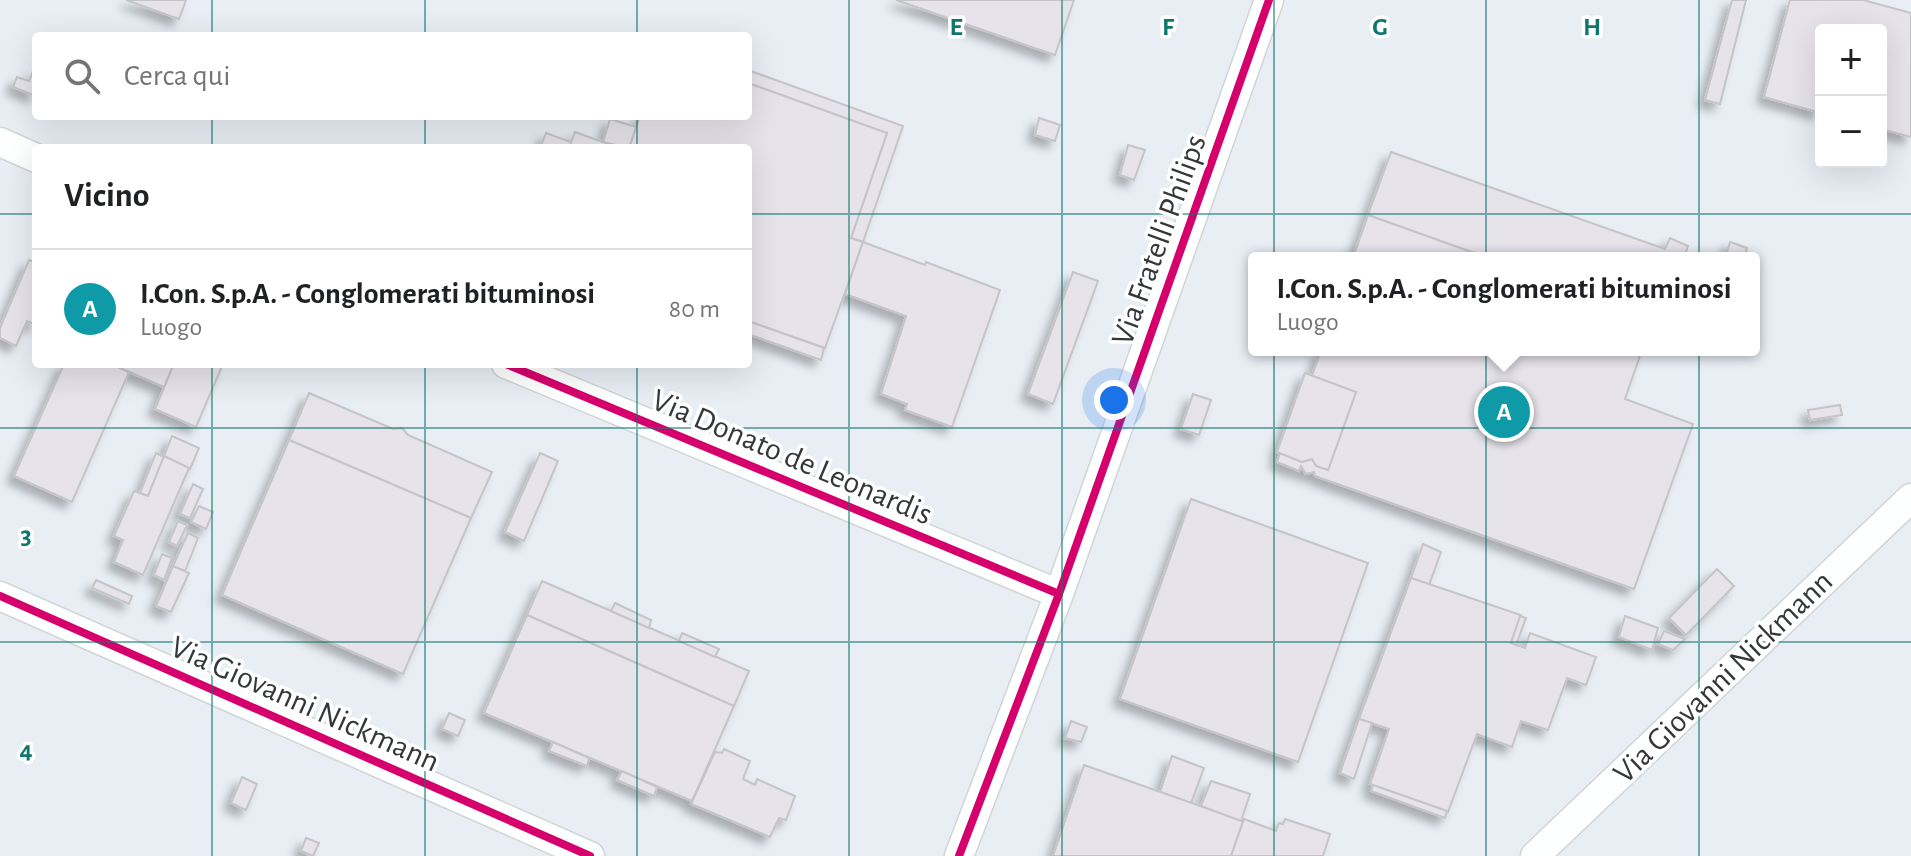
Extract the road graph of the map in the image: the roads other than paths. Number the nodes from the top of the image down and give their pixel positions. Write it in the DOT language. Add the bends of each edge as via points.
graph roads {
  1 [pos="1269,0"];
  2 [pos="0,142"];
  3 [pos="32,156"];
  4 [pos="516,368"];
  5 [pos="1911,498"];
  6 [pos="1059,594"];
  7 [pos="0,596"];
  8 [pos="590,856"];
  9 [pos="959,856"];
  10 [pos="1535,856"];
  1 -- 6 [label="street, Via Fratelli Philips"];
  2 -- 3 [label="street"];
  4 -- 6 [label="street, Via Donato de Leonardis"];
  5 -- 10 [label="street, Via Giovanni Nickmann"];
  6 -- 9 [label="street, Via Fratelli Philips"];
  7 -- 8 [label="street, Via Giovanni Nickmann"];
}
